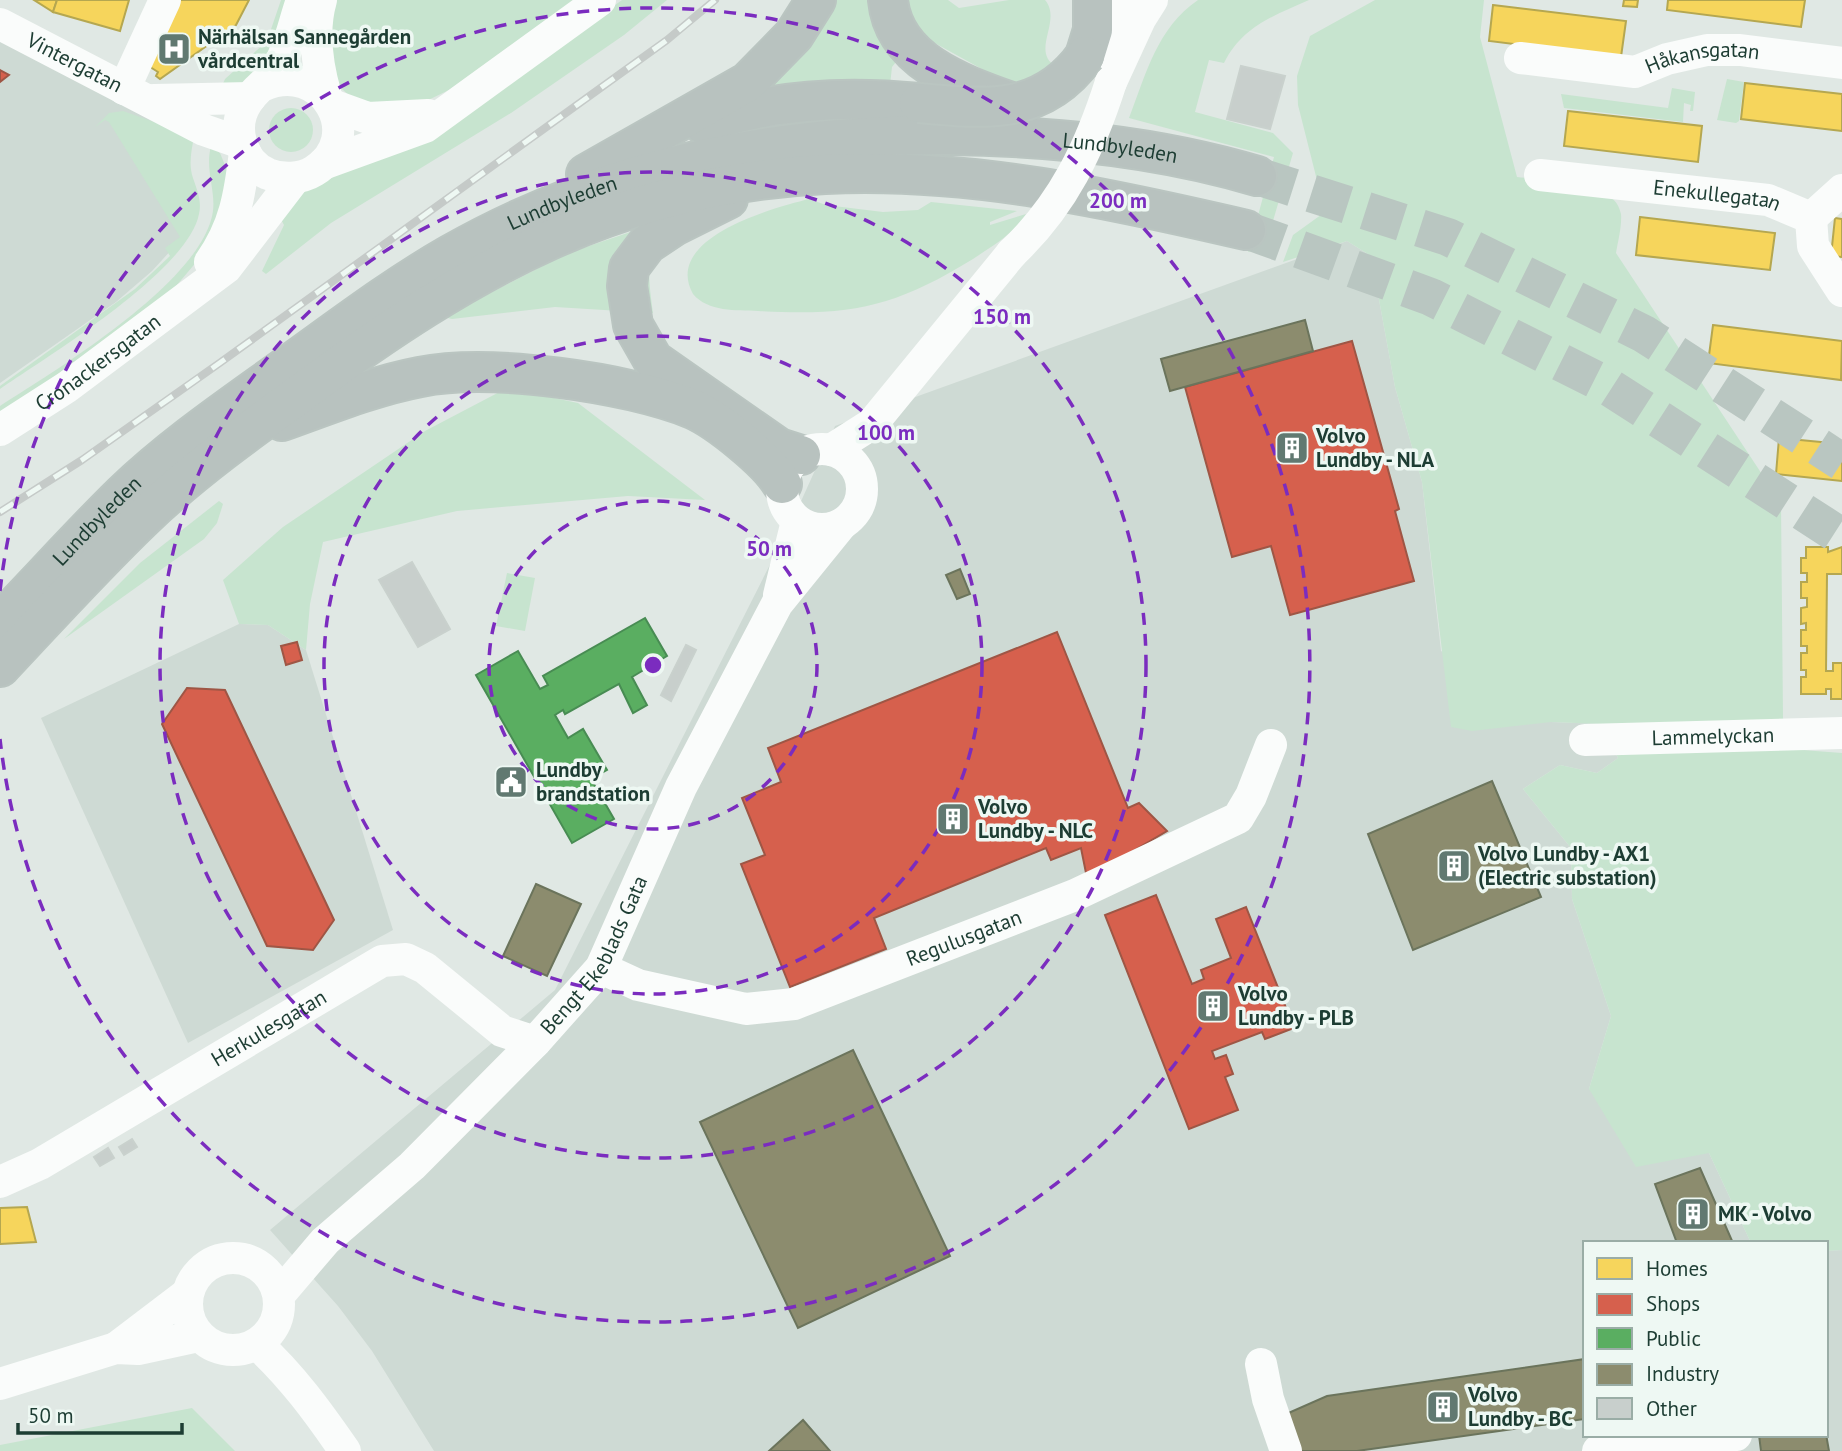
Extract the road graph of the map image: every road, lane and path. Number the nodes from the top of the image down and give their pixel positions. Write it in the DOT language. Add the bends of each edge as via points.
graph roads {
  1 [pos="165,0"];
  2 [pos="302,0"];
  3 [pos="321,0"];
  4 [pos="600,0"];
  5 [pos="816,0"];
  6 [pos="888,0"];
  7 [pos="1093,0"];
  8 [pos="1121,0"];
  9 [pos="1152,0"];
  10 [pos="0,24"];
  11 [pos="1520,58"];
  12 [pos="1842,63"];
  13 [pos="1098,69"];
  14 [pos="256,92"];
  15 [pos="137,94"];
  16 [pos="329,100"];
  17 [pos="440,113"];
  18 [pos="243,147"];
  19 [pos="1132,148"];
  20 [pos="603,164"];
  21 [pos="309,171"];
  22 [pos="1540,175"];
  23 [pos="1257,176"];
  24 [pos="786,177"];
  25 [pos="1842,190"];
  26 [pos="1811,218"];
  27 [pos="505,226"];
  28 [pos="1246,230"];
  29 [pos="1842,291"];
  30 [pos="193,292"];
  31 [pos="0,430"];
  32 [pos="244,434"];
  33 [pos="817,464"];
  34 [pos="797,521"];
  35 [pos="841,525"];
  36 [pos="777,604"];
  37 [pos="0,622"];
  38 [pos="0,667"];
  39 [pos="1842,733"];
  40 [pos="1585,740"];
  41 [pos="1271,745"];
  42 [pos="601,968"];
  43 [pos="535,1042"];
  44 [pos="0,1182"];
  45 [pos="325,1241"];
  46 [pos="261,1266"];
  47 [pos="187,1294"];
  48 [pos="279,1295"];
  49 [pos="198,1336"];
  50 [pos="257,1343"];
  51 [pos="116,1348"];
  52 [pos="1261,1364"];
  53 [pos="0,1384"];
  54 [pos="1710,1437"];
  55 [pos="345,1451"];
  56 [pos="1286,1451"];
  57 [pos="1598,1451"];
  1 -- 15 [label="street"];
  2 -- 14 [label="street, Cronackersgatan" via="277,69"];
  3 -- 16 [label="street, Cronackersgatan" via="317,46"];
  4 -- 17 [label="street"];
  5 -- 20 [label="highway" via="794,35 748,82"];
  6 -- 19 [label="highway" via="899,37 937,69 981,91"];
  7 -- 13 [label="highway"];
  8 -- 13 [label="street"];
  9 -- 13 [label="street"];
  10 -- 15 [label="street, Vintergatan"];
  11 -- 12 [label="street, Håkansgatan" via="1635,72 1707,50"];
  13 -- 20 [label="highway, bridge" via="1023,102 987,107 843,99 755,110 712,121"];
  13 -- 33 [label="street, bridge" via="1098,122 1066,190 872,424"];
  14 -- 15 [label="street, Vintergatan"];
  14 -- 16 [label="street" via="291,79 310,84"];
  14 -- 18 [label="street, Cronackersgatan" via="239,123"];
  15 -- 18 [label="street, Vintergatan"];
  16 -- 17 [label="street" via="368,118"];
  16 -- 21 [label="street, Cronackersgatan" via="337,136 332,151"];
  17 -- 21 [label="street" via="425,127"];
  18 -- 21 [label="street" via="262,171 278,177"];
  18 -- 30 [label="street, Cronackersgatan" via="232,224"];
  19 -- 23 [label="highway, Lundbyleden" via="1198,159"];
  19 -- 27 [label="highway, Lundbyleden" via="975,135 814,139 681,163 611,183"];
  20 -- 27 [label="highway"];
  21 -- 30 [label="street, Cronackersgatan" via="226,268"];
  22 -- 26 [label="street, Enekullegatan" via="1768,200"];
  24 -- 28 [label="highway, Lundbyleden" via="942,175 1032,186"];
  24 -- 32 [label="highway, Lundbyleden" via="678,195 525,249 432,301"];
  24 -- 33 [label="highway" via="716,204 647,244 629,268 627,286 633,325 653,360 779,448"];
  25 -- 26 [label="street"];
  26 -- 29 [label="street" via="1813,246"];
  27 -- 37 [label="highway, Lundbyleden" via="448,256 343,325 174,451 124,494"];
  30 -- 31 [label="street, Cronackersgatan" via="67,387"];
  32 -- 33 [label="highway" via="420,377 465,371 621,387 695,410 773,468"];
  32 -- 38 [label="highway, Lundbyleden" via="143,518"];
  33 -- 34 [label="street" via="783,498"];
  33 -- 35 [label="street, Bengt Ekeblads Gata" via="862,493 852,517"];
  34 -- 35 [label="street" via="818,530"];
  34 -- 36 [label="street, Bengt Ekeblads Gata"];
  35 -- 36 [label="street, Bengt Ekeblads Gata"];
  36 -- 42 [label="street, Bengt Ekeblads Gata" via="681,787"];
  39 -- 40 [label="street, Lammelyckan"];
  41 -- 42 [label="street, Regulusgatan" via="1238,818 1075,895 794,1004 746,1009 638,985"];
  42 -- 43 [label="street, Bengt Ekeblads Gata"];
  43 -- 44 [label="street, Herkulesgatan" via="502,1031 425,968 407,959 382,961 40,1164"];
  43 -- 45 [label="street, Bengt Ekeblads Gata" via="412,1167"];
  45 -- 46 [label="street, Bengt Ekeblads Gata"];
  45 -- 48 [label="street, Bengt Ekeblads Gata"];
  46 -- 47 [label="street" via="247,1259 216,1260 198,1274"];
  46 -- 48 [label="street"];
  47 -- 49 [label="street" via="188,1316"];
  47 -- 51 [label="street"];
  48 -- 50 [label="street" via="277,1320"];
  49 -- 50 [label="street" via="227,1350"];
  49 -- 51 [label="street" via="138,1349"];
  50 -- 55 [label="street" via="284,1369"];
  51 -- 53 [label="street"];
  52 -- 56 [label="street"];
  54 -- 57 [label="street"];
}
